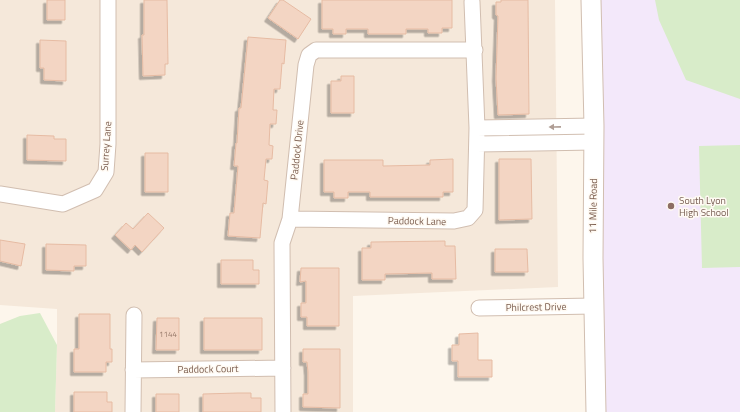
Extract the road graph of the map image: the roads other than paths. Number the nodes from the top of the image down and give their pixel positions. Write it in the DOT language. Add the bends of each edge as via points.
graph roads {
  1 [pos="108,0"];
  2 [pos="591,0"];
  3 [pos="472,2"];
  4 [pos="475,50"];
  5 [pos="477,128"];
  6 [pos="594,134"];
  7 [pos="477,144"];
  8 [pos="0,194"];
  9 [pos="290,219"];
  10 [pos="594,306"];
  11 [pos="479,308"];
  12 [pos="134,315"];
  13 [pos="283,368"];
  14 [pos="133,370"];
  15 [pos="133,412"];
  16 [pos="283,412"];
  17 [pos="596,412"];
  1 -- 8 [label="street, Surrey Lane" via="106,172 95,190 63,204"];
  2 -- 6 [label="street, 11 Mile Road"];
  3 -- 4 [label="street, Paddock Lane"];
  4 -- 5 [label="street, Paddock Lane"];
  4 -- 9 [label="street, Paddock Drive" via="316,50 309,55"];
  6 -- 5 [label="street, one-way"];
  5 -- 7 [label="street, Paddock Lane"];
  6 -- 7 [label="street"];
  6 -- 10 [label="street, 11 Mile Road"];
  7 -- 9 [label="street, Paddock Lane" via="475,210 468,218 454,221"];
  9 -- 13 [label="street, Paddock Drive" via="282,243"];
  10 -- 11 [label="street, Philcrest Drive"];
  10 -- 17 [label="street, 11 Mile Road"];
  12 -- 14 [label="street"];
  13 -- 14 [label="street, Paddock Court"];
  13 -- 16 [label="street, Paddock Drive"];
  14 -- 15 [label="street"];
}
